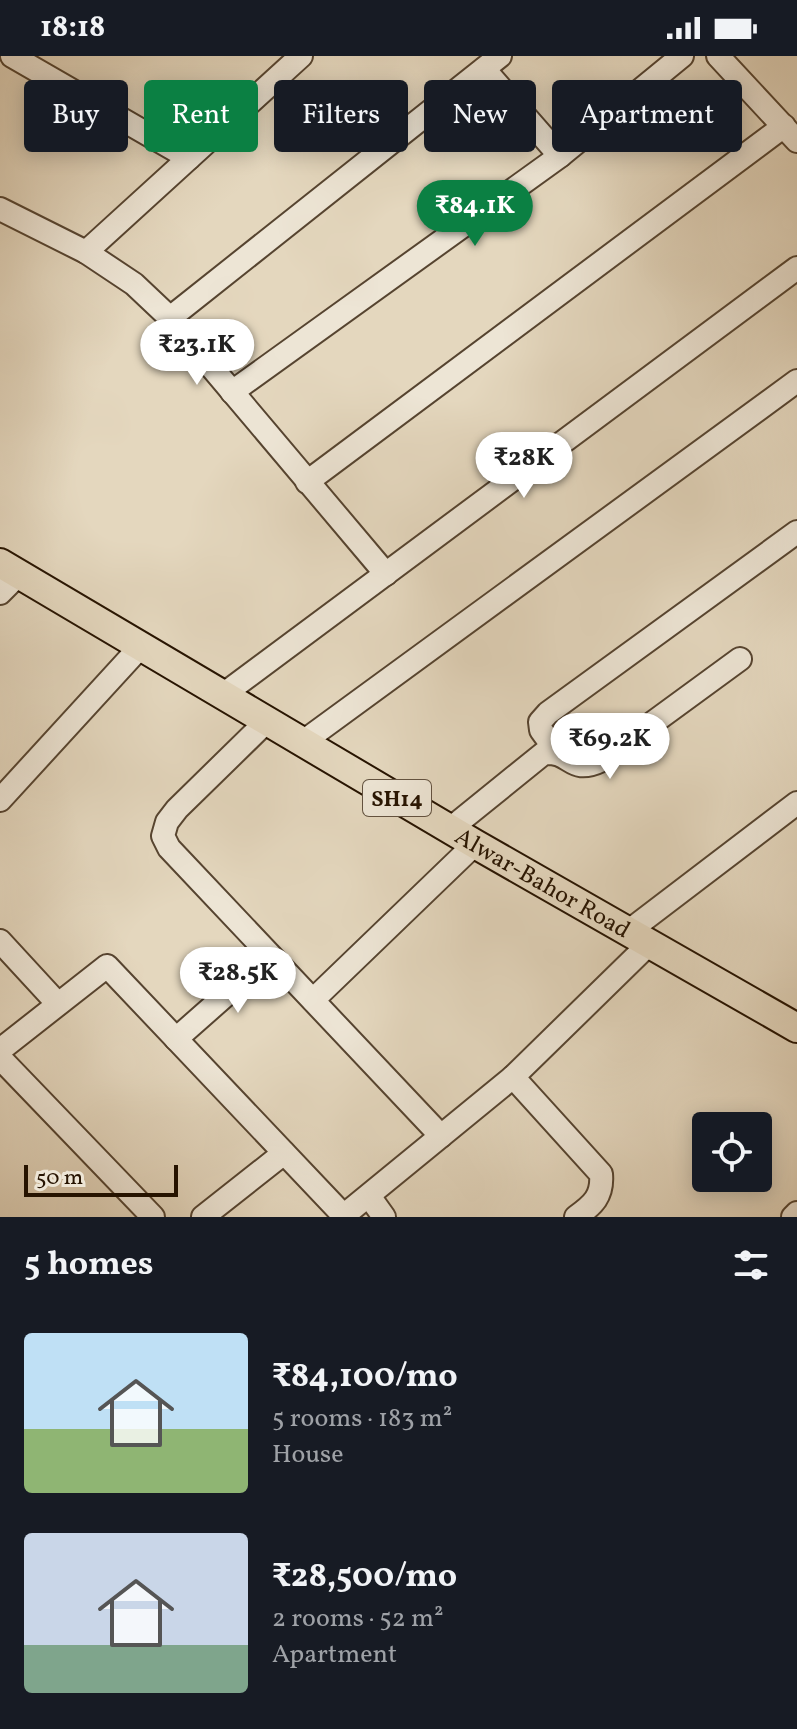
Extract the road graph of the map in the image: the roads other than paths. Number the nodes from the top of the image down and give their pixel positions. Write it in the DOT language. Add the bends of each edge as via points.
graph roads {
  1 [pos="12,56"];
  2 [pos="682,56"];
  3 [pos="718,56"];
  4 [pos="296,57"];
  5 [pos="492,62"];
  6 [pos="790,133"];
  7 [pos="560,156"];
  8 [pos="189,158"];
  9 [pos="0,209"];
  10 [pos="86,252"];
  11 [pos="797,268"];
  12 [pos="170,318"];
  13 [pos="797,381"];
  14 [pos="232,392"];
  15 [pos="307,482"];
  16 [pos="797,532"];
  17 [pos="386,574"];
  18 [pos="6,577"];
  19 [pos="142,645"];
  20 [pos="740,659"];
  21 [pos="224,694"];
  22 [pos="268,720"];
  23 [pos="303,742"];
  24 [pos="557,752"];
  25 [pos="0,800"];
  26 [pos="797,803"];
  27 [pos="450,829"];
  28 [pos="475,844"];
  29 [pos="640,937"];
  30 [pos="0,941"];
  31 [pos="270,956"];
  32 [pos="313,1000"];
  33 [pos="58,1004"];
  34 [pos="797,1028"];
  35 [pos="176,1039"];
  36 [pos="0,1050"];
  37 [pos="0,1058"];
  38 [pos="513,1077"];
  39 [pos="441,1136"];
  40 [pos="284,1153"];
  41 [pos="369,1196"];
  42 [pos="797,1213"];
  43 [pos="343,1216"];
  44 [pos="153,1217"];
  45 [pos="203,1217"];
  46 [pos="384,1217"];
  47 [pos="576,1217"];
  48 [pos="793,1217"];
  1 -- 8 [label="street"];
  2 -- 7 [label="street"];
  3 -- 6 [label="street"];
  4 -- 8 [label="street"];
  5 -- 7 [label="street"];
  5 -- 12 [label="street"];
  6 -- 15 [label="street"];
  7 -- 14 [label="street"];
  8 -- 10 [label="street"];
  9 -- 10 [label="street"];
  10 -- 12 [label="street" via="134,284"];
  11 -- 17 [label="street"];
  12 -- 14 [label="street"];
  13 -- 23 [label="street"];
  14 -- 15 [label="street"];
  15 -- 17 [label="street"];
  16 -- 24 [label="street" via="548,713 541,730"];
  17 -- 21 [label="street"];
  18 -- 19 [label="main road, Alwar-Bahor Road / SH14"];
  19 -- 21 [label="main road, Alwar-Bahor Road / SH14"];
  19 -- 25 [label="street"];
  20 -- 24 [label="street" via="602,760 588,767 576,765"];
  21 -- 22 [label="main road, Alwar-Bahor Road / SH14"];
  22 -- 23 [label="main road, Alwar-Bahor Road / SH14"];
  22 -- 31 [label="street" via="177,809 163,836"];
  23 -- 27 [label="main road, Alwar-Bahor Road / SH14"];
  24 -- 27 [label="street" via="532,761"];
  26 -- 29 [label="street"];
  27 -- 28 [label="main road, Alwar-Bahor Road / SH14"];
  28 -- 29 [label="main road, Alwar-Bahor Road / SH14"];
  28 -- 32 [label="street"];
  29 -- 34 [label="main road, Alwar-Bahor Road / SH14"];
  29 -- 38 [label="street"];
  30 -- 33 [label="street"];
  31 -- 32 [label="street"];
  31 -- 35 [label="street"];
  32 -- 39 [label="street"];
  33 -- 35 [label="street" via="107,966"];
  33 -- 36 [label="street"];
  35 -- 40 [label="street"];
  37 -- 44 [label="street"];
  38 -- 39 [label="street"];
  38 -- 47 [label="street" via="601,1174 595,1203"];
  39 -- 41 [label="street"];
  40 -- 43 [label="street"];
  40 -- 45 [label="street"];
  41 -- 43 [label="street"];
  41 -- 46 [label="street"];
  42 -- 48 [label="street"];
}
